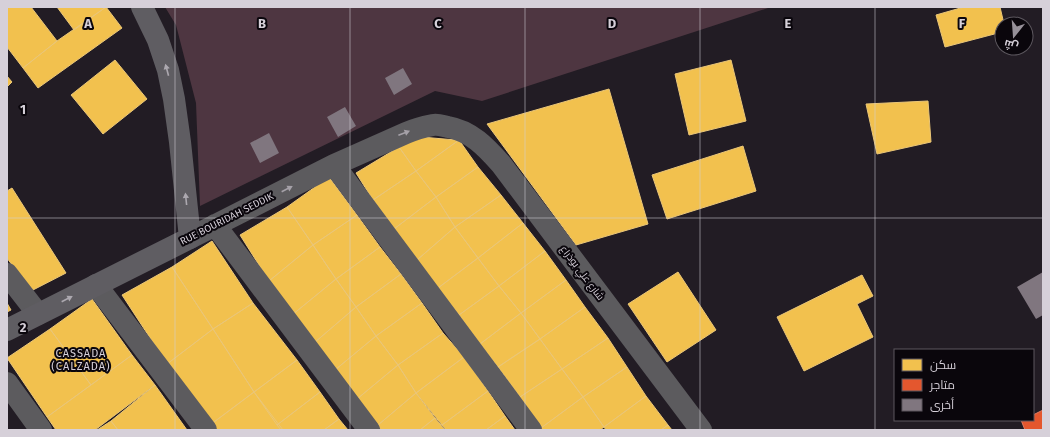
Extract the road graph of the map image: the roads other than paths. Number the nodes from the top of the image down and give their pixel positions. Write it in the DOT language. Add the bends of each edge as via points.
graph roads {
  1 [pos="142,7"];
  2 [pos="452,127"];
  3 [pos="334,165"];
  4 [pos="214,225"];
  5 [pos="190,238"];
  6 [pos="7,274"];
  7 [pos="96,285"];
  8 [pos="38,314"];
  9 [pos="7,330"];
  10 [pos="7,383"];
  11 [pos="41,430"];
  12 [pos="206,430"];
  13 [pos="369,430"];
  14 [pos="531,430"];
  15 [pos="701,430"];
  5 -- 1 [label="main road, one-way" via="180,142 168,70 158,40"];
  3 -- 2 [label="street, RUE BOURIDAH SEDDIK, one-way" via="417,128 433,125"];
  2 -- 15 [label="street, شارع علي بوذراع" via="477,140 500,164"];
  4 -- 3 [label="street, RUE BOURIDAH SEDDIK, one-way"];
  3 -- 14 [label="street"];
  4 -- 5 [label="street, RUE BOURIDAH SEDDIK"];
  4 -- 13 [label="street"];
  5 -- 7 [label="main road, RUE BOURIDAH SEDDIK"];
  6 -- 8 [label="street"];
  8 -- 7 [label="main road, RUE BOURIDAH SEDDIK, one-way"];
  7 -- 12 [label="street"];
  8 -- 9 [label="main road, RUE BOURIDAH SEDDIK"];
  10 -- 11 [label="street"];
}
